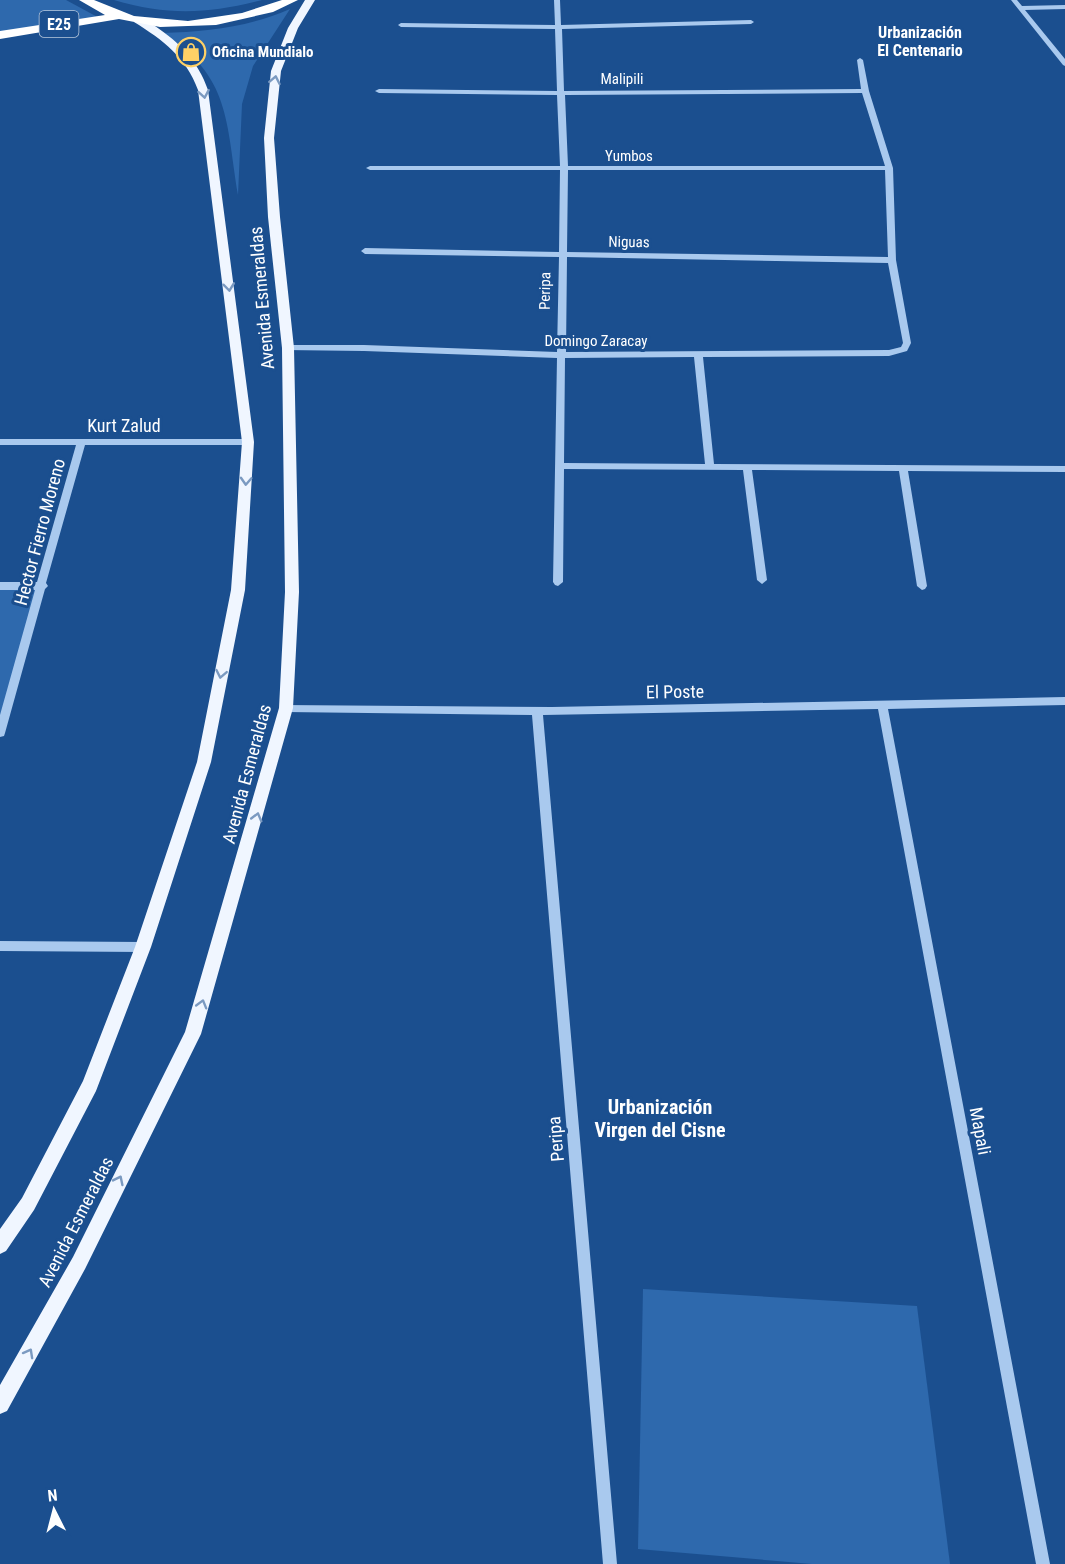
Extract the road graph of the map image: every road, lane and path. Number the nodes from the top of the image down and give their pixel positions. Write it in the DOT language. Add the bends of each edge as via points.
graph roads {
  1 [pos="85,0"];
  2 [pos="292,0"];
  3 [pos="310,0"];
  4 [pos="557,0"];
  5 [pos="1014,0"];
  6 [pos="1065,7"];
  7 [pos="1021,8"];
  8 [pos="119,16"];
  9 [pos="137,20"];
  10 [pos="751,22"];
  11 [pos="401,25"];
  12 [pos="557,27"];
  13 [pos="0,35"];
  14 [pos="860,60"];
  15 [pos="1065,64"];
  16 [pos="379,91"];
  17 [pos="865,91"];
  18 [pos="562,93"];
  19 [pos="370,168"];
  20 [pos="889,168"];
  21 [pos="564,169"];
  22 [pos="365,251"];
  23 [pos="562,255"];
  24 [pos="892,260"];
  25 [pos="288,348"];
  26 [pos="698,354"];
  27 [pos="561,355"];
  28 [pos="0,442"];
  29 [pos="81,442"];
  30 [pos="248,442"];
  31 [pos="559,466"];
  32 [pos="710,467"];
  33 [pos="747,468"];
  34 [pos="903,469"];
  35 [pos="1065,469"];
  36 [pos="762,580"];
  37 [pos="558,582"];
  38 [pos="0,586"];
  39 [pos="43,586"];
  40 [pos="922,586"];
  41 [pos="1065,701"];
  42 [pos="882,704"];
  43 [pos="286,708"];
  44 [pos="537,711"];
  45 [pos="0,733"];
  46 [pos="0,946"];
  47 [pos="143,948"];
  48 [pos="0,1245"];
  49 [pos="0,1404"];
  50 [pos="610,1564"];
  51 [pos="1043,1564"];
  1 -- 8 [label="highway"];
  2 -- 9 [label="highway" via="242,18 207,23"];
  25 -- 3 [label="main road, Avenida Esmeraldas, one-way" via="269,138 276,71 293,28"];
  4 -- 12 [label="street, Peripa"];
  5 -- 7 [label="street"];
  6 -- 7 [label="street"];
  7 -- 15 [label="street"];
  8 -- 9 [label="highway"];
  8 -- 13 [label="highway, E25"];
  9 -- 30 [label="main road, Avenida Esmeraldas, one-way" via="176,45 199,74"];
  10 -- 12 [label="street"];
  11 -- 12 [label="street"];
  12 -- 18 [label="street, Peripa"];
  14 -- 17 [label="street"];
  16 -- 18 [label="street, Malipili"];
  17 -- 18 [label="street, Malipili"];
  17 -- 20 [label="street"];
  18 -- 21 [label="street, Peripa"];
  19 -- 21 [label="street, Yumbos"];
  20 -- 21 [label="street, Yumbos"];
  20 -- 24 [label="street"];
  21 -- 23 [label="street, Peripa"];
  22 -- 23 [label="street, Niguas"];
  23 -- 24 [label="street, Niguas"];
  23 -- 27 [label="street, Peripa"];
  24 -- 26 [label="street, Domingo Zaracay" via="907,344 904,349 889,353"];
  25 -- 27 [label="street, Domingo Zaracay"];
  25 -- 43 [label="main road, Avenida Esmeraldas" via="292,592"];
  26 -- 27 [label="street, Domingo Zaracay"];
  26 -- 32 [label="street"];
  27 -- 31 [label="street, Peripa"];
  28 -- 29 [label="street, Kurt Zalud"];
  29 -- 30 [label="street, Kurt Zalud"];
  29 -- 39 [label="street, Hector Fierro Moreno"];
  30 -- 47 [label="main road, Avenida Esmeraldas, one-way" via="238,590 204,762"];
  31 -- 32 [label="street"];
  31 -- 37 [label="street, Peripa"];
  32 -- 33 [label="street"];
  33 -- 34 [label="street"];
  33 -- 36 [label="street"];
  34 -- 35 [label="street"];
  34 -- 40 [label="street"];
  38 -- 39 [label="street"];
  39 -- 45 [label="street, Hector Fierro Moreno"];
  41 -- 42 [label="street, El Poste"];
  42 -- 44 [label="street, El Poste"];
  42 -- 51 [label="street, Mapali"];
  43 -- 44 [label="street, El Poste"];
  49 -- 43 [label="main road, Avenida Esmeraldas, one-way" via="79,1263 194,1034"];
  44 -- 50 [label="street, Peripa"];
  46 -- 47 [label="street"];
  47 -- 48 [label="main road, Avenida Esmeraldas" via="90,1085 28,1204"];
}
